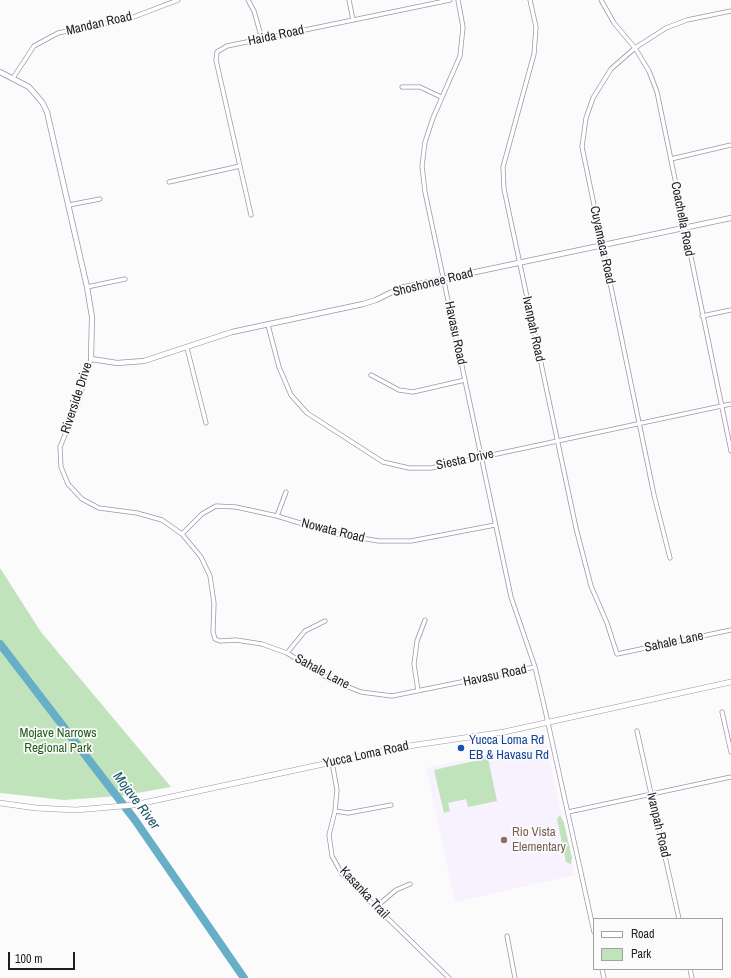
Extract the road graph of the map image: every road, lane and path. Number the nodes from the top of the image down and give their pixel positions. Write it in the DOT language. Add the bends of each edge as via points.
graph roads {
  1 [pos="178,0"];
  2 [pos="248,0"];
  3 [pos="349,0"];
  4 [pos="450,0"];
  5 [pos="458,0"];
  6 [pos="530,0"];
  7 [pos="601,0"];
  8 [pos="731,11"];
  9 [pos="353,20"];
  10 [pos="260,32"];
  11 [pos="635,48"];
  12 [pos="0,72"];
  13 [pos="13,78"];
  14 [pos="402,87"];
  15 [pos="441,97"];
  16 [pos="731,145"];
  17 [pos="671,159"];
  18 [pos="240,166"];
  19 [pos="168,182"];
  20 [pos="100,199"];
  21 [pos="69,205"];
  22 [pos="251,215"];
  23 [pos="731,218"];
  24 [pos="684,228"];
  25 [pos="601,245"];
  26 [pos="519,262"];
  27 [pos="443,278"];
  28 [pos="125,279"];
  29 [pos="87,287"];
  30 [pos="731,310"];
  31 [pos="702,316"];
  32 [pos="268,325"];
  33 [pos="187,348"];
  34 [pos="91,360"];
  35 [pos="370,375"];
  36 [pos="465,380"];
  37 [pos="731,404"];
  38 [pos="722,406"];
  39 [pos="206,423"];
  40 [pos="640,424"];
  41 [pos="557,440"];
  42 [pos="731,451"];
  43 [pos="482,457"];
  44 [pos="286,492"];
  45 [pos="277,516"];
  46 [pos="495,525"];
  47 [pos="182,534"];
  48 [pos="670,558"];
  49 [pos="425,620"];
  50 [pos="325,621"];
  51 [pos="731,630"];
  52 [pos="216,639"];
  53 [pos="286,653"];
  54 [pos="617,654"];
  55 [pos="535,667"];
  56 [pos="731,682"];
  57 [pos="454,684"];
  58 [pos="418,691"];
  59 [pos="722,712"];
  60 [pos="548,723"];
  61 [pos="638,731"];
  62 [pos="731,752"];
  63 [pos="332,762"];
  64 [pos="731,777"];
  65 [pos="651,794"];
  66 [pos="0,803"];
  67 [pos="391,805"];
  68 [pos="335,811"];
  69 [pos="568,812"];
  70 [pos="410,884"];
  71 [pos="376,907"];
  72 [pos="679,918"];
  73 [pos="593,927"];
  74 [pos="507,936"];
  75 [pos="449,978"];
  76 [pos="515,978"];
  1 -- 13 [label="street, Mandan Road" via="131,18 58,33 34,46"];
  2 -- 10 [label="street"];
  3 -- 9 [label="street"];
  4 -- 9 [label="street, Haida Road"];
  5 -- 15 [label="street, Havasu Road" via="464,27 460,56"];
  6 -- 26 [label="street, Ivanpah Road" via="536,27 534,54 503,167 504,189"];
  7 -- 11 [label="street, Coachella Road" via="614,23"];
  8 -- 11 [label="street, Cuyamaca Road" via="687,20 666,28"];
  9 -- 18 [label="street, Haida Road" via="227,46 217,52 216,60"];
  11 -- 17 [label="street, Coachella Road" via="649,71 657,92"];
  11 -- 25 [label="street, Cuyamaca Road" via="611,69 593,98 586,118 582,147"];
  12 -- 13 [label="street, Riverside Drive"];
  13 -- 21 [label="street, Riverside Drive" via="35,94 47,112"];
  14 -- 15 [label="street" via="420,87"];
  15 -- 27 [label="street, Havasu Road" via="425,142 422,166"];
  16 -- 17 [label="street"];
  17 -- 24 [label="street, Coachella Road"];
  18 -- 19 [label="street"];
  18 -- 22 [label="street, Haida Road"];
  20 -- 21 [label="street"];
  21 -- 29 [label="street, Riverside Drive"];
  23 -- 24 [label="street, Shoshonee Road"];
  24 -- 25 [label="street, Shoshonee Road"];
  24 -- 31 [label="street, Coachella Road"];
  25 -- 26 [label="street, Shoshonee Road"];
  25 -- 40 [label="street, Cuyamaca Road"];
  26 -- 27 [label="street, Shoshonee Road"];
  26 -- 41 [label="street, Ivanpah Road"];
  27 -- 32 [label="street, Shoshonee Road" via="400,288 363,304"];
  27 -- 36 [label="street, Havasu Road"];
  28 -- 29 [label="street"];
  29 -- 34 [label="street, Riverside Drive" via="92,317"];
  30 -- 31 [label="street"];
  31 -- 38 [label="street, Coachella Road"];
  32 -- 33 [label="street, Shoshonee Road" via="232,332"];
  32 -- 43 [label="street, Siesta Drive" via="278,367 291,394 307,413 360,448 383,462 408,468 431,468"];
  33 -- 34 [label="street, Shoshonee Road" via="144,361 117,363"];
  33 -- 39 [label="street"];
  34 -- 47 [label="street, Riverside Drive" via="77,406 60,448 61,467 68,484 82,499 99,508 137,513 162,520"];
  35 -- 36 [label="street" via="398,390 413,392"];
  36 -- 43 [label="street, Havasu Road"];
  37 -- 38 [label="street, Siesta Drive"];
  38 -- 40 [label="street, Siesta Drive"];
  38 -- 42 [label="street, Coachella Road"];
  40 -- 41 [label="street, Siesta Drive"];
  40 -- 48 [label="street, Cuyamaca Road" via="654,496"];
  41 -- 43 [label="street, Siesta Drive"];
  41 -- 54 [label="street, Ivanpah Road" via="591,586"];
  43 -- 46 [label="street, Havasu Road"];
  44 -- 45 [label="street"];
  45 -- 46 [label="street, Nowata Road" via="336,534 380,541 410,542"];
  45 -- 47 [label="street, Nowata Road" via="236,507 216,506 202,514"];
  46 -- 55 [label="street, Havasu Road" via="511,597"];
  47 -- 52 [label="street, Riverside Drive" via="201,557 210,576 214,603 213,632"];
  49 -- 58 [label="street" via="417,641 414,664"];
  50 -- 53 [label="street" via="305,631"];
  51 -- 54 [label="street, Sahale Lane"];
  52 -- 53 [label="street, Sahale Lane" via="262,644"];
  53 -- 58 [label="street, Sahale Lane" via="331,680 361,692 392,696"];
  55 -- 57 [label="street, Havasu Road"];
  55 -- 60 [label="street, Havasu Road"];
  56 -- 60 [label="main road, Yucca Loma Road"];
  57 -- 58 [label="street, Sahale Lane"];
  59 -- 62 [label="street"];
  60 -- 63 [label="main road, Yucca Loma Road" via="475,738 422,743"];
  60 -- 69 [label="street, Havasu Road"];
  61 -- 65 [label="street, Ivanpah Road"];
  63 -- 66 [label="main road, Yucca Loma Road" via="113,807 70,810"];
  63 -- 68 [label="street, Kasanka Trail" via="337,790"];
  64 -- 65 [label="street"];
  65 -- 69 [label="street"];
  65 -- 72 [label="street, Ivanpah Road"];
  67 -- 68 [label="street" via="348,813"];
  68 -- 71 [label="street, Kasanka Trail" via="329,835 332,856 342,874"];
  69 -- 73 [label="street, Havasu Road"];
  70 -- 71 [label="street" via="396,890"];
  71 -- 75 [label="street, Kasanka Trail"];
  74 -- 76 [label="street"];
}
